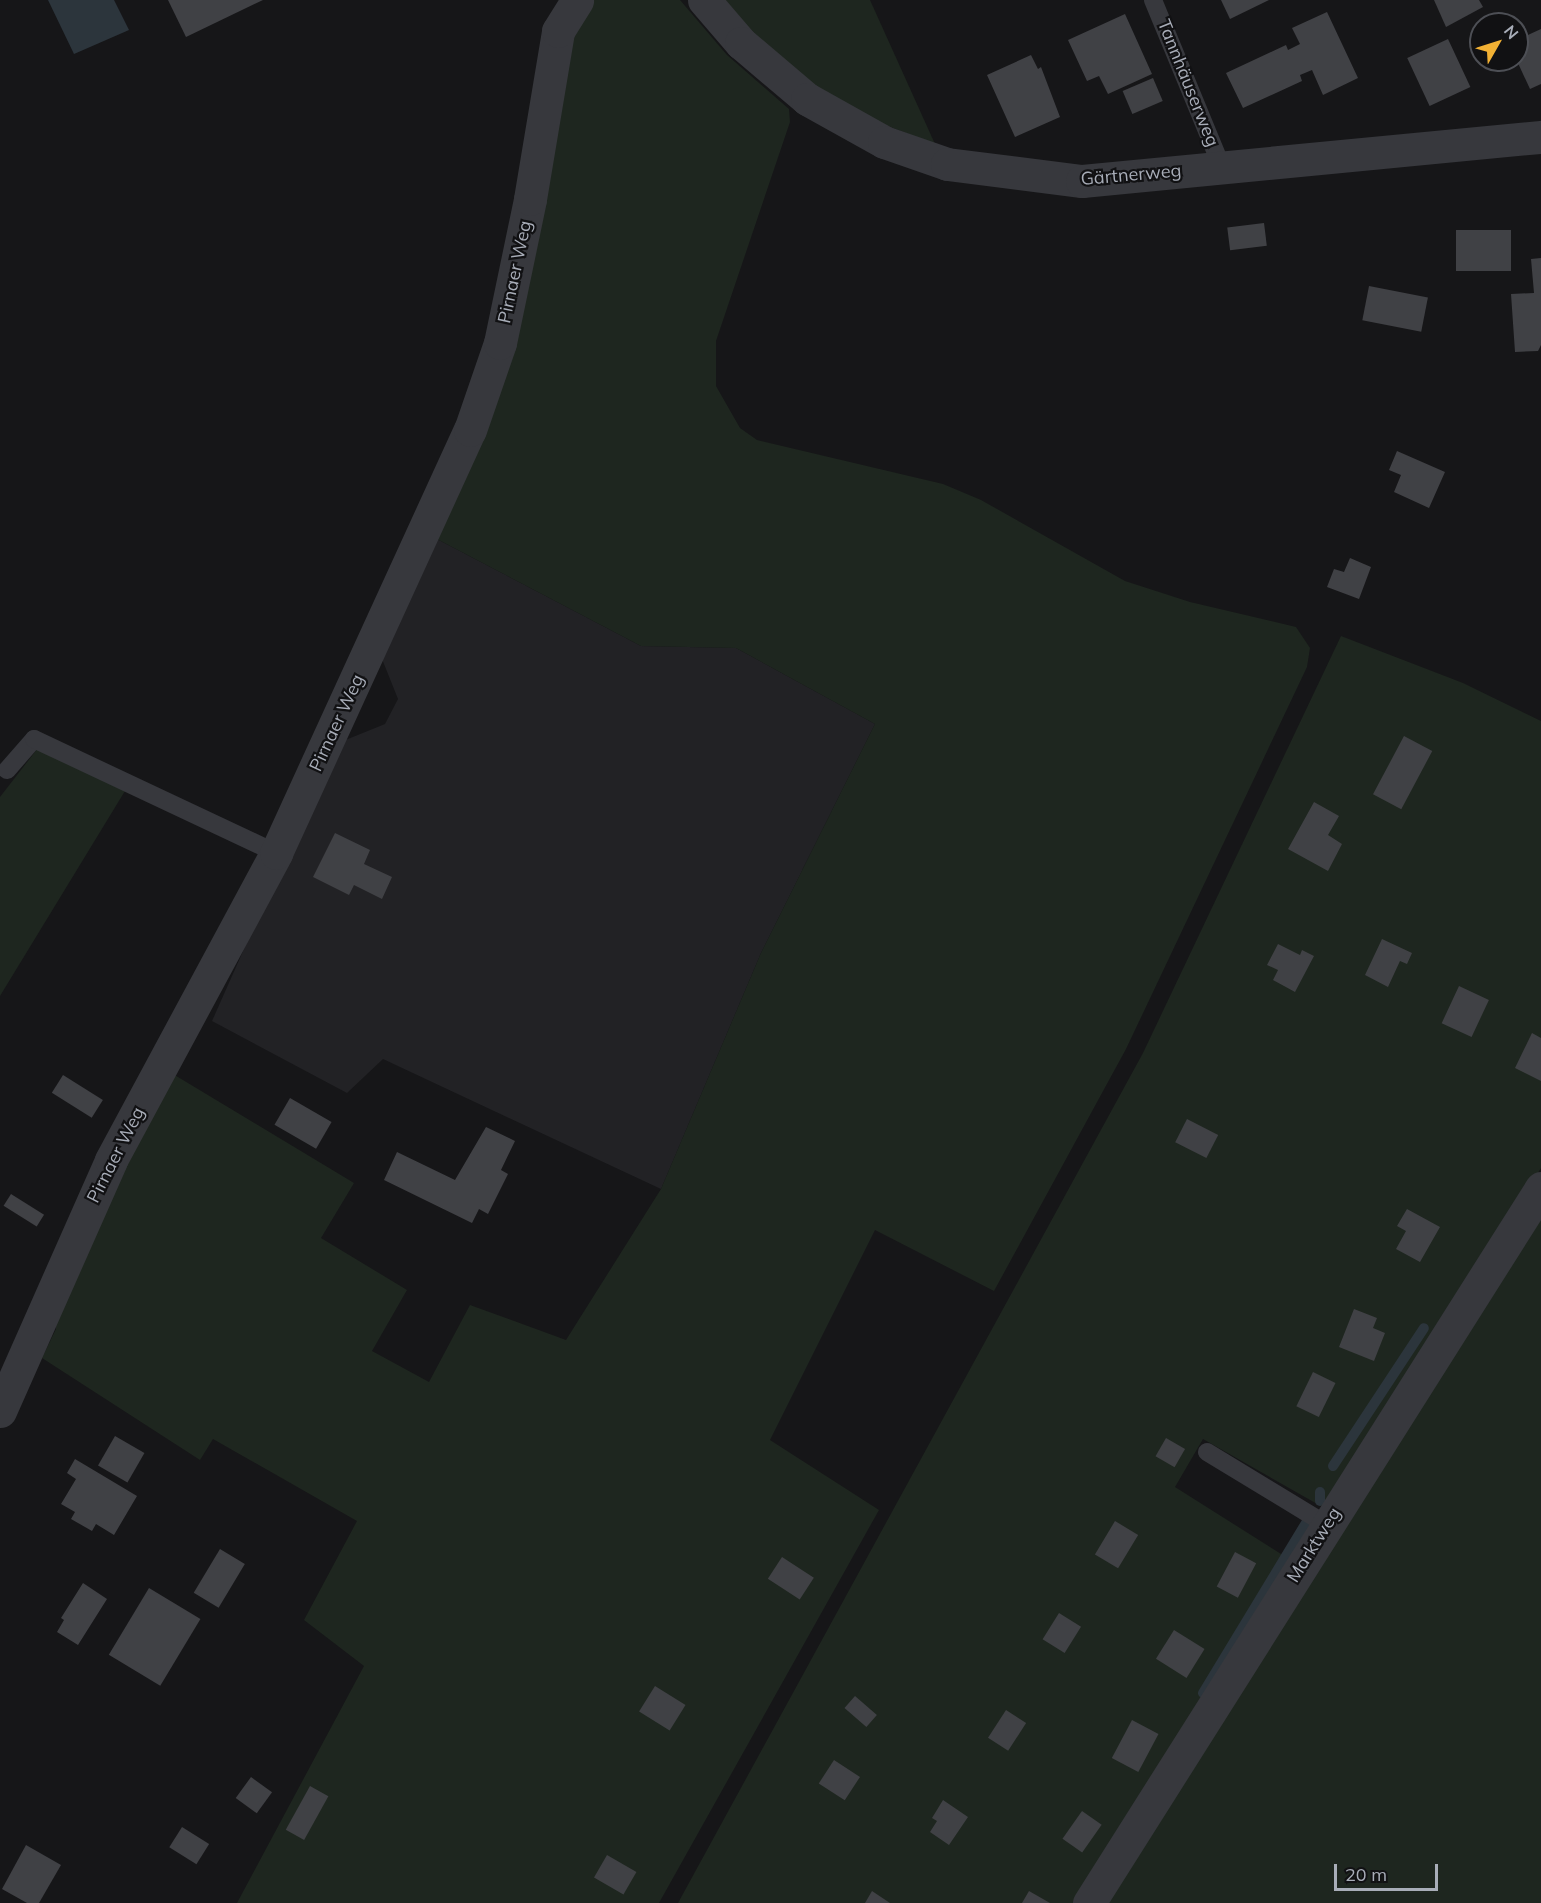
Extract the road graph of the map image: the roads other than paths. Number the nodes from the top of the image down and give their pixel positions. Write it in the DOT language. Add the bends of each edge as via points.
graph roads {
  1 [pos="577,0"];
  2 [pos="704,0"];
  3 [pos="1153,0"];
  4 [pos="1541,137"];
  5 [pos="1222,167"];
  6 [pos="7,770"];
  7 [pos="276,853"];
  8 [pos="1541,1188"];
  9 [pos="0,1411"];
  10 [pos="1207,1452"];
  11 [pos="1327,1525"];
  12 [pos="1089,1903"];
  1 -- 7 [label="street, Pirnaer Weg" via="558,31 530,199 500,343 470,430"];
  2 -- 5 [label="street, Gärtnerweg" via="741,44 807,99 884,142 947,164 1082,181"];
  3 -- 5 [label="lane, Tannhäuserweg"];
  4 -- 5 [label="street, Gärtnerweg"];
  6 -- 7 [label="lane" via="34,739"];
  7 -- 9 [label="street, Pirnaer Weg" via="111,1160"];
  8 -- 11 [label="street, Marktweg"];
  10 -- 11 [label="lane"];
  11 -- 12 [label="street, Marktweg"];
}
